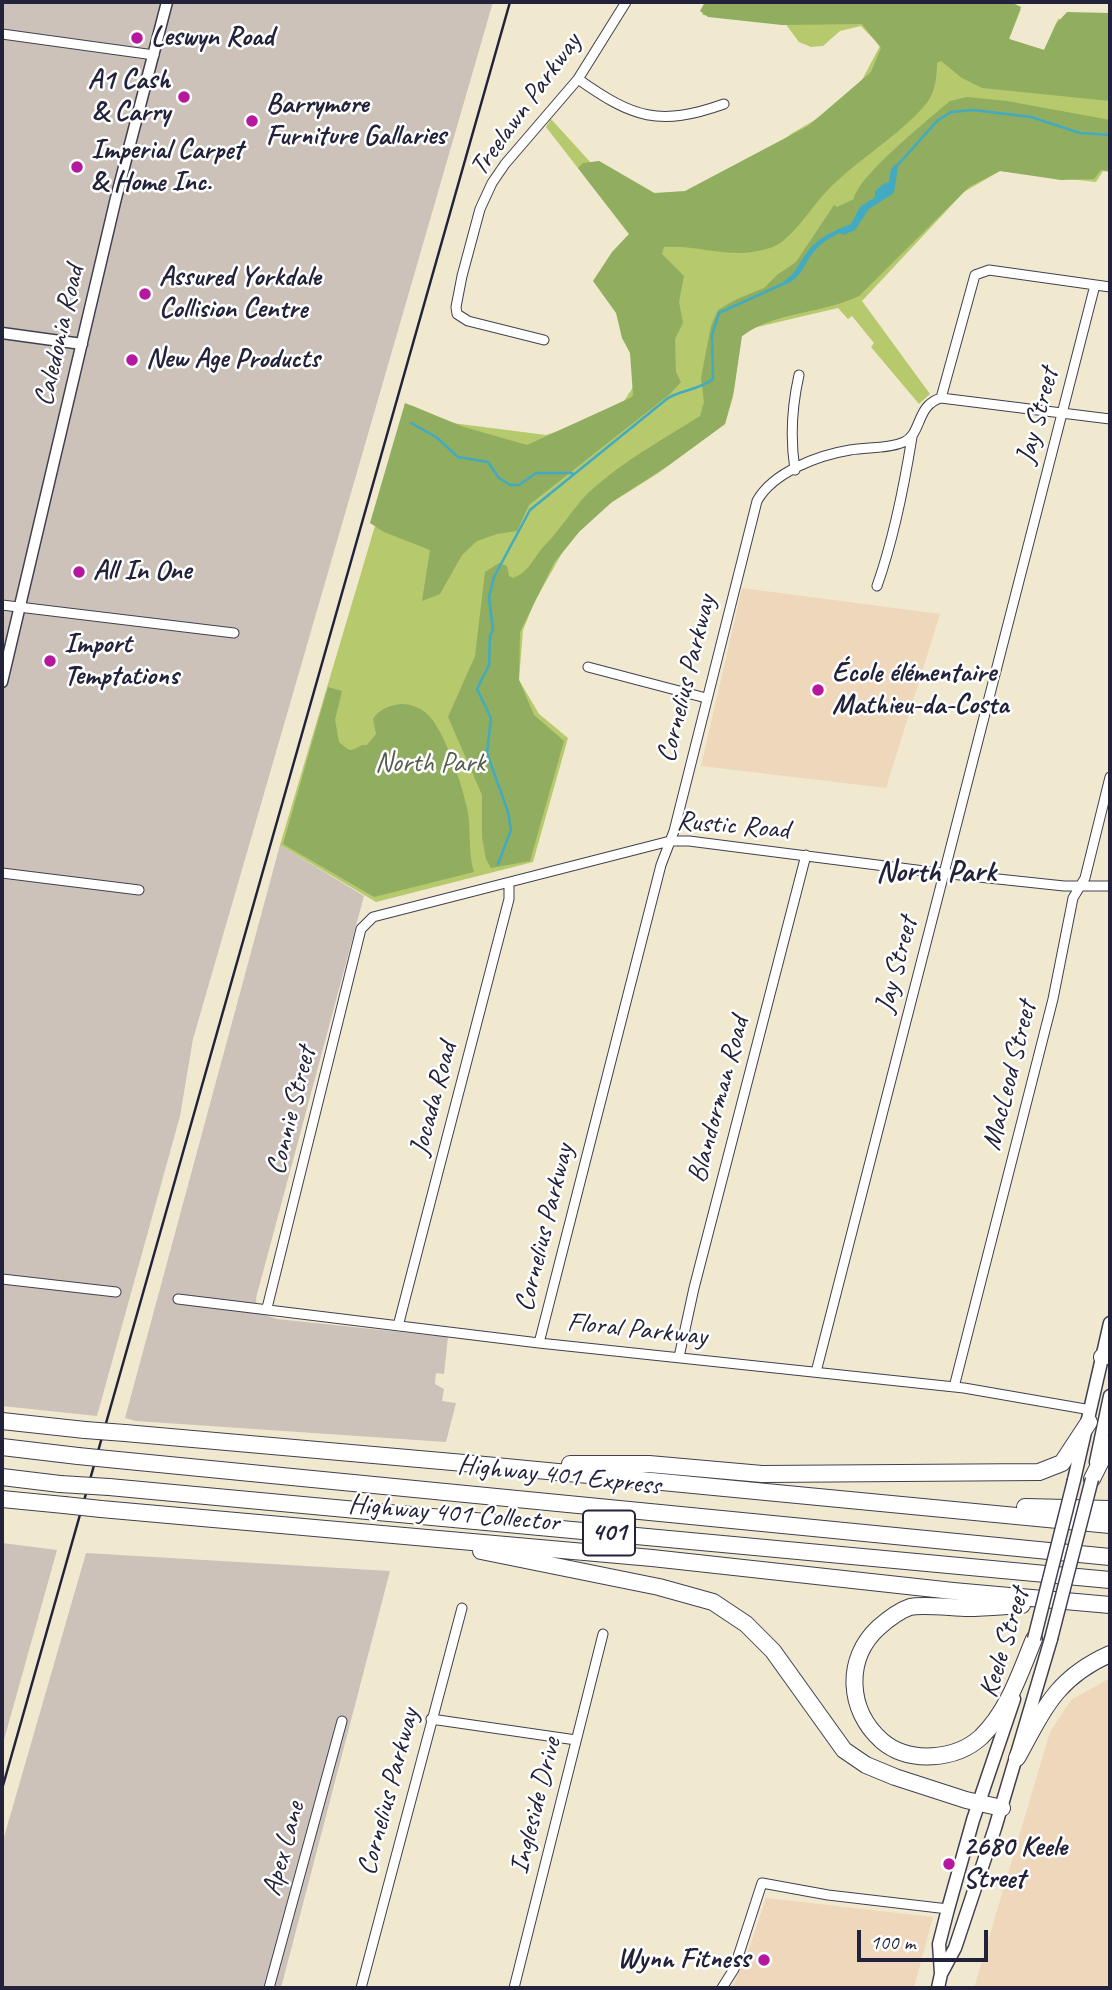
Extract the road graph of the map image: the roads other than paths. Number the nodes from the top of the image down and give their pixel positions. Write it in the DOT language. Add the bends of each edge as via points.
graph roads {
  1 [pos="167,2"];
  2 [pos="626,2"];
  3 [pos="2,34"];
  4 [pos="154,55"];
  5 [pos="578,79"];
  6 [pos="724,104"];
  7 [pos="1095,285"];
  8 [pos="1110,287"];
  9 [pos="2,333"];
  10 [pos="544,340"];
  11 [pos="82,344"];
  12 [pos="799,375"];
  13 [pos="941,398"];
  14 [pos="1063,414"];
  15 [pos="1110,419"];
  16 [pos="912,437"];
  17 [pos="795,470"];
  18 [pos="877,586"];
  19 [pos="2,605"];
  20 [pos="19,608"];
  21 [pos="234,633"];
  22 [pos="588,667"];
  23 [pos="2,682"];
  24 [pos="706,698"];
  25 [pos="1110,777"];
  26 [pos="670,841"];
  27 [pos="806,855"];
  28 [pos="2,873"];
  29 [pos="945,873"];
  30 [pos="509,883"];
  31 [pos="1077,886"];
  32 [pos="1110,886"];
  33 [pos="139,890"];
  34 [pos="364,925"];
  35 [pos="2,1279"];
  36 [pos="116,1292"];
  37 [pos="178,1299"];
  38 [pos="267,1308"];
  39 [pos="1110,1323"];
  40 [pos="398,1326"];
  41 [pos="539,1343"];
  42 [pos="1106,1356"];
  43 [pos="679,1357"];
  44 [pos="816,1372"];
  45 [pos="954,1387"];
  46 [pos="1110,1396"];
  47 [pos="1090,1416"];
  48 [pos="2,1421"];
  49 [pos="1110,1443"];
  50 [pos="2,1447"];
  51 [pos="464,1463"];
  52 [pos="2,1477"];
  53 [pos="1092,1479"];
  54 [pos="2,1499"];
  55 [pos="911,1505"];
  56 [pos="1110,1509"];
  57 [pos="1110,1525"];
  58 [pos="464,1541"];
  59 [pos="1110,1557"];
  60 [pos="1110,1580"];
  61 [pos="1072,1602"];
  62 [pos="1110,1605"];
  63 [pos="462,1608"];
  64 [pos="603,1634"];
  65 [pos="1034,1639"];
  66 [pos="1110,1654"];
  67 [pos="431,1719"];
  68 [pos="342,1721"];
  69 [pos="576,1740"];
  70 [pos="1017,1758"];
  71 [pos="980,1803"];
  72 [pos="1002,1808"];
  73 [pos="948,1909"];
  74 [pos="942,1974"];
  75 [pos="269,1988"];
  76 [pos="361,1988"];
  77 [pos="514,1988"];
  78 [pos="722,1988"];
  79 [pos="937,1988"];
  1 -- 4 [label="street, Caledonia Road"];
  2 -- 5 [label="street, Treelawn Parkway"];
  3 -- 4 [label="street"];
  4 -- 11 [label="street, Caledonia Road"];
  5 -- 6 [label="street" via="613,103 648,116 680,117"];
  5 -- 10 [label="street, Treelawn Parkway" via="492,183 480,209 456,307 457,314 468,321"];
  7 -- 8 [label="street"];
  7 -- 13 [label="street" via="989,270 975,275"];
  7 -- 14 [label="street, Jay Street"];
  9 -- 11 [label="street"];
  11 -- 20 [label="street, Caledonia Road"];
  12 -- 17 [label="street" via="794,394"];
  13 -- 14 [label="street"];
  13 -- 16 [label="street" via="926,407"];
  14 -- 15 [label="street"];
  14 -- 29 [label="street, Jay Street"];
  16 -- 17 [label="street, Cornelius Parkway" via="848,450"];
  16 -- 18 [label="street"];
  17 -- 24 [label="street, Cornelius Parkway" via="762,492 757,501"];
  19 -- 20 [label="street"];
  20 -- 21 [label="street"];
  20 -- 23 [label="street, Caledonia Road"];
  22 -- 24 [label="street"];
  24 -- 26 [label="street, Cornelius Parkway"];
  25 -- 31 [label="street, MacLeod Street" via="1084,877"];
  26 -- 27 [label="street, Rustic Road"];
  26 -- 30 [label="street, Rustic Road"];
  26 -- 41 [label="street, Cornelius Parkway"];
  27 -- 29 [label="street, Rustic Road"];
  27 -- 43 [label="street, Blandorman Road"];
  28 -- 33 [label="street"];
  29 -- 31 [label="street, Rustic Road"];
  29 -- 44 [label="street, Jay Street"];
  30 -- 34 [label="street, Rustic Road" via="387,911"];
  30 -- 40 [label="street, Jocada Road" via="509,899"];
  31 -- 32 [label="street, Rustic Road"];
  31 -- 45 [label="street, MacLeod Street"];
  34 -- 38 [label="street, Connie Street"];
  35 -- 36 [label="street"];
  37 -- 38 [label="street, Floral Parkway"];
  38 -- 40 [label="street, Floral Parkway"];
  39 -- 42 [label="main road, Keele Street"];
  40 -- 41 [label="street, Floral Parkway"];
  41 -- 43 [label="street, Floral Parkway"];
  42 -- 47 [label="main road, Keele Street"];
  43 -- 44 [label="street, Floral Parkway"];
  44 -- 45 [label="street, Floral Parkway"];
  45 -- 47 [label="street, Floral Parkway" via="1010,1394"];
  46 -- 53 [label="main road, Keele Street"];
  47 -- 51 [label="highway" via="1062,1463 1039,1472 762,1474 649,1464"];
  47 -- 65 [label="main road, Keele Street, bridge"];
  48 -- 51 [label="highway, Highway 401 Collector / 401, bridge"];
  49 -- 53 [label="highway"];
  50 -- 59 [label="highway, Highway 401 Express / 401, bridge"];
  51 -- 55 [label="highway, Highway 401 Collector / 401"];
  52 -- 60 [label="highway, Highway 401 Express / 401, bridge"];
  53 -- 70 [label="main road, Keele Street, bridge"];
  54 -- 58 [label="highway, Highway 401 Collector / 401, bridge"];
  55 -- 56 [label="highway"];
  55 -- 57 [label="highway, Highway 401 Collector / 401"];
  58 -- 61 [label="highway, Highway 401 Collector / 401"];
  58 -- 71 [label="highway" via="483,1552 713,1602 746,1624 774,1651 844,1750 895,1777"];
  61 -- 62 [label="highway, Highway 401 Collector / 401"];
  61 -- 65 [label="highway" via="910,1607 867,1639 857,1660 853,1689 857,1704 882,1741 896,1749 940,1756 962,1750 980,1737 1006,1705"];
  63 -- 67 [label="street, Cornelius Parkway"];
  64 -- 69 [label="street, Ingleside Drive"];
  65 -- 71 [label="main road, Keele Street"];
  66 -- 70 [label="highway" via="1082,1668 1058,1689"];
  67 -- 69 [label="street"];
  67 -- 76 [label="street, Cornelius Parkway"];
  68 -- 75 [label="street, Apex Lane"];
  69 -- 77 [label="street, Ingleside Drive"];
  70 -- 72 [label="main road, Keele Street"];
  71 -- 72 [label="highway"];
  71 -- 73 [label="main road, Keele Street"];
  72 -- 74 [label="main road, Keele Street" via="956,1948"];
  73 -- 74 [label="main road, Keele Street" via="939,1944"];
  73 -- 78 [label="street" via="762,1883 734,1969"];
  74 -- 79 [label="main road, Keele Street"];
}
